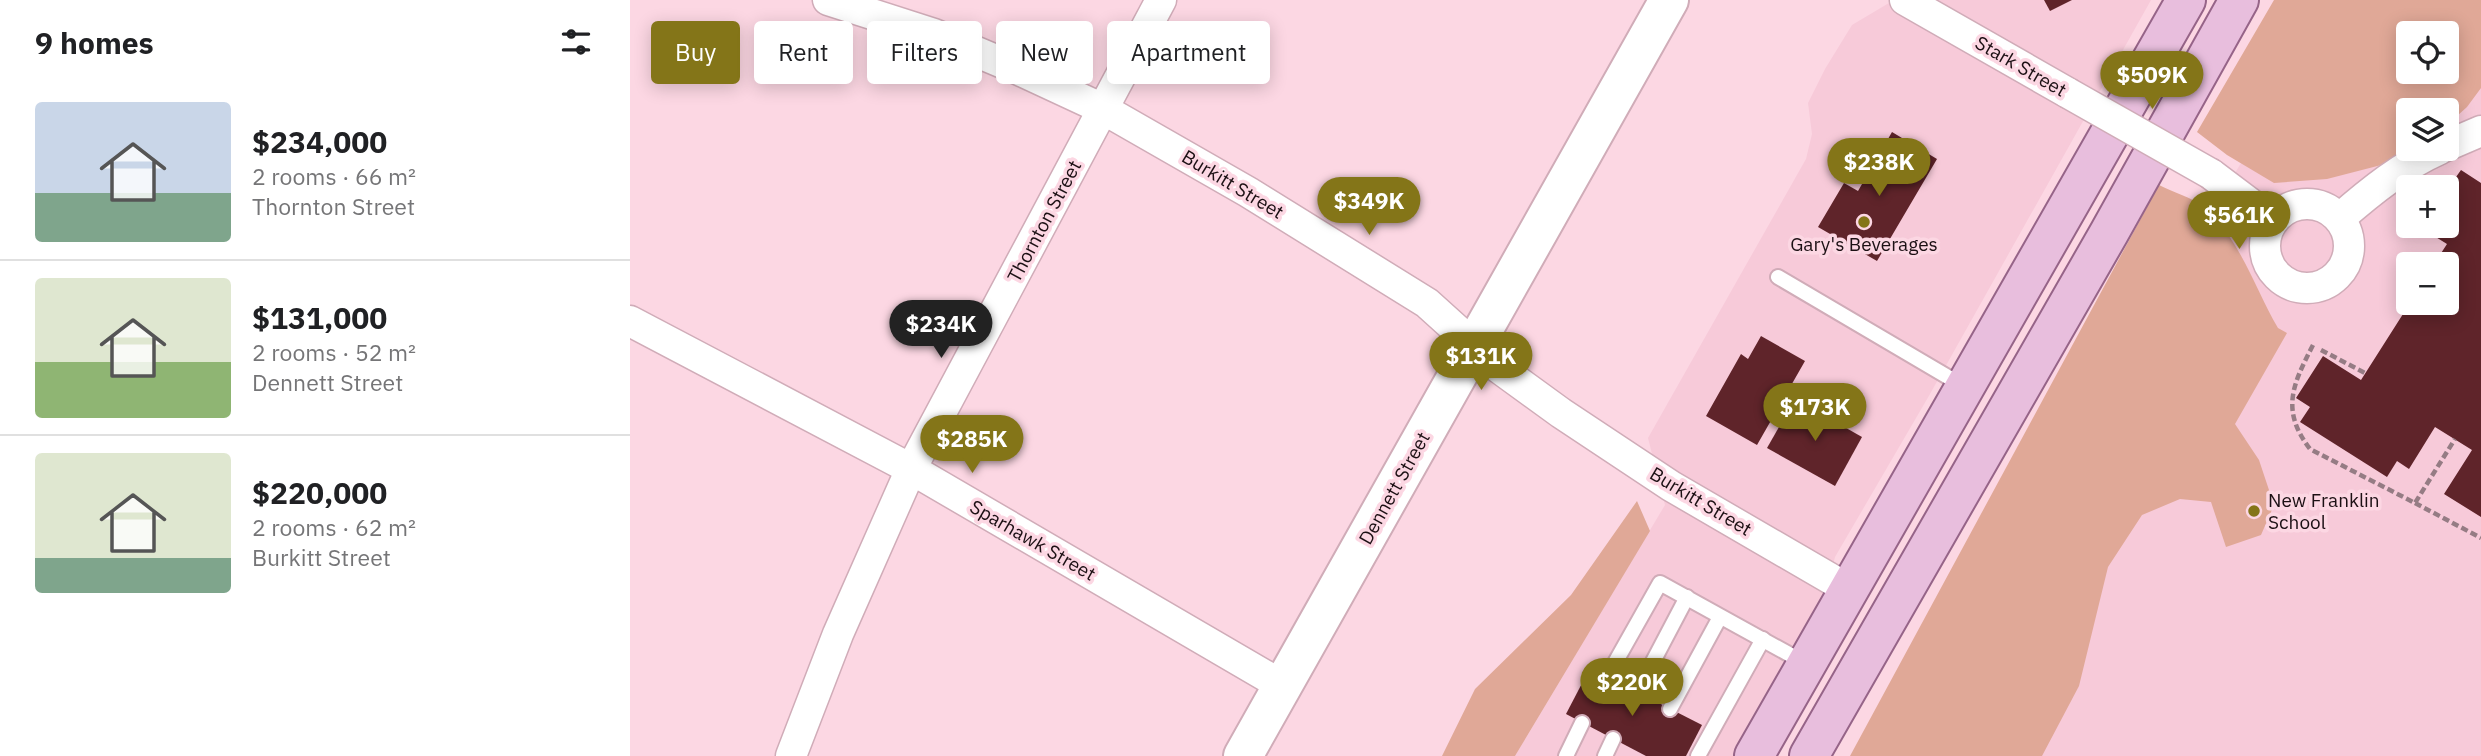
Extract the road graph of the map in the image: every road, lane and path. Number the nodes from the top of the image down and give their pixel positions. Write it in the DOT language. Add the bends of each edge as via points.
graph roads {
  1 [pos="828,0"];
  2 [pos="1161,0"];
  3 [pos="1669,0"];
  4 [pos="1905,0"];
  5 [pos="2186,0"];
  6 [pos="2239,0"];
  7 [pos="1103,108"];
  8 [pos="2481,131"];
  9 [pos="2459,140"];
  10 [pos="2416,161"];
  11 [pos="2340,218"];
  12 [pos="2272,220"];
  13 [pos="1778,277"];
  14 [pos="630,321"];
  15 [pos="1473,345"];
  16 [pos="2313,345"];
  17 [pos="2321,350"];
  18 [pos="2365,373"];
  19 [pos="1966,387"];
  20 [pos="2455,439"];
  21 [pos="911,469"];
  22 [pos="2415,503"];
  23 [pos="2481,538"];
  24 [pos="1850,590"];
  25 [pos="1687,597"];
  26 [pos="1720,617"];
  27 [pos="1763,639"];
  28 [pos="1807,664"];
  29 [pos="1607,677"];
  30 [pos="1283,686"];
  31 [pos="1637,692"];
  32 [pos="1671,709"];
  33 [pos="1582,723"];
  34 [pos="1613,739"];
  35 [pos="794,754"];
  36 [pos="1243,756"];
  37 [pos="1566,756"];
  38 [pos="1605,756"];
  39 [pos="1698,756"];
  40 [pos="1754,756"];
  41 [pos="1809,756"];
  1 -- 7 [label="street, Burkitt Street" via="934,34"];
  2 -- 7 [label="street, Thornton Street"];
  3 -- 15 [label="street, Dennett Street"];
  4 -- 12 [label="street, Stark Street, bridge" via="2211,174"];
  5 -- 19 [label="main road"];
  6 -- 41 [label="main road"];
  7 -- 15 [label="street, Burkitt Street" via="1427,303"];
  7 -- 21 [label="street, Thornton Street"];
  8 -- 9 [label="street"];
  10 -- 11 [label="street" via="2379,184"];
  11 -- 12 [label="street" via="2312,204 2287,208"];
  11 -- 12 [label="street" via="2350,243 2347,260 2328,283 2312,288 2288,284 2269,265 2264,242"];
  13 -- 19 [label="lane"];
  14 -- 21 [label="street, Sparhawk Street"];
  15 -- 24 [label="street, Burkitt Street" via="1561,413 1671,486"];
  15 -- 30 [label="street, Dennett Street"];
  16 -- 22 [label="path" via="2291,396 2298,433 2310,449"];
  17 -- 18 [label="path"];
  19 -- 24 [label="main road"];
  20 -- 22 [label="path"];
  21 -- 30 [label="street, Sparhawk Street"];
  21 -- 35 [label="street, Thornton Street" via="838,634"];
  22 -- 23 [label="path"];
  24 -- 28 [label="main road"];
  25 -- 26 [label="lane"];
  25 -- 29 [label="lane" via="1660,583"];
  25 -- 31 [label="lane"];
  26 -- 27 [label="lane"];
  26 -- 32 [label="lane"];
  27 -- 28 [label="lane"];
  27 -- 39 [label="lane"];
  28 -- 40 [label="main road"];
  30 -- 36 [label="street, Dennett Street"];
  33 -- 37 [label="lane"];
  34 -- 38 [label="lane"];
}
